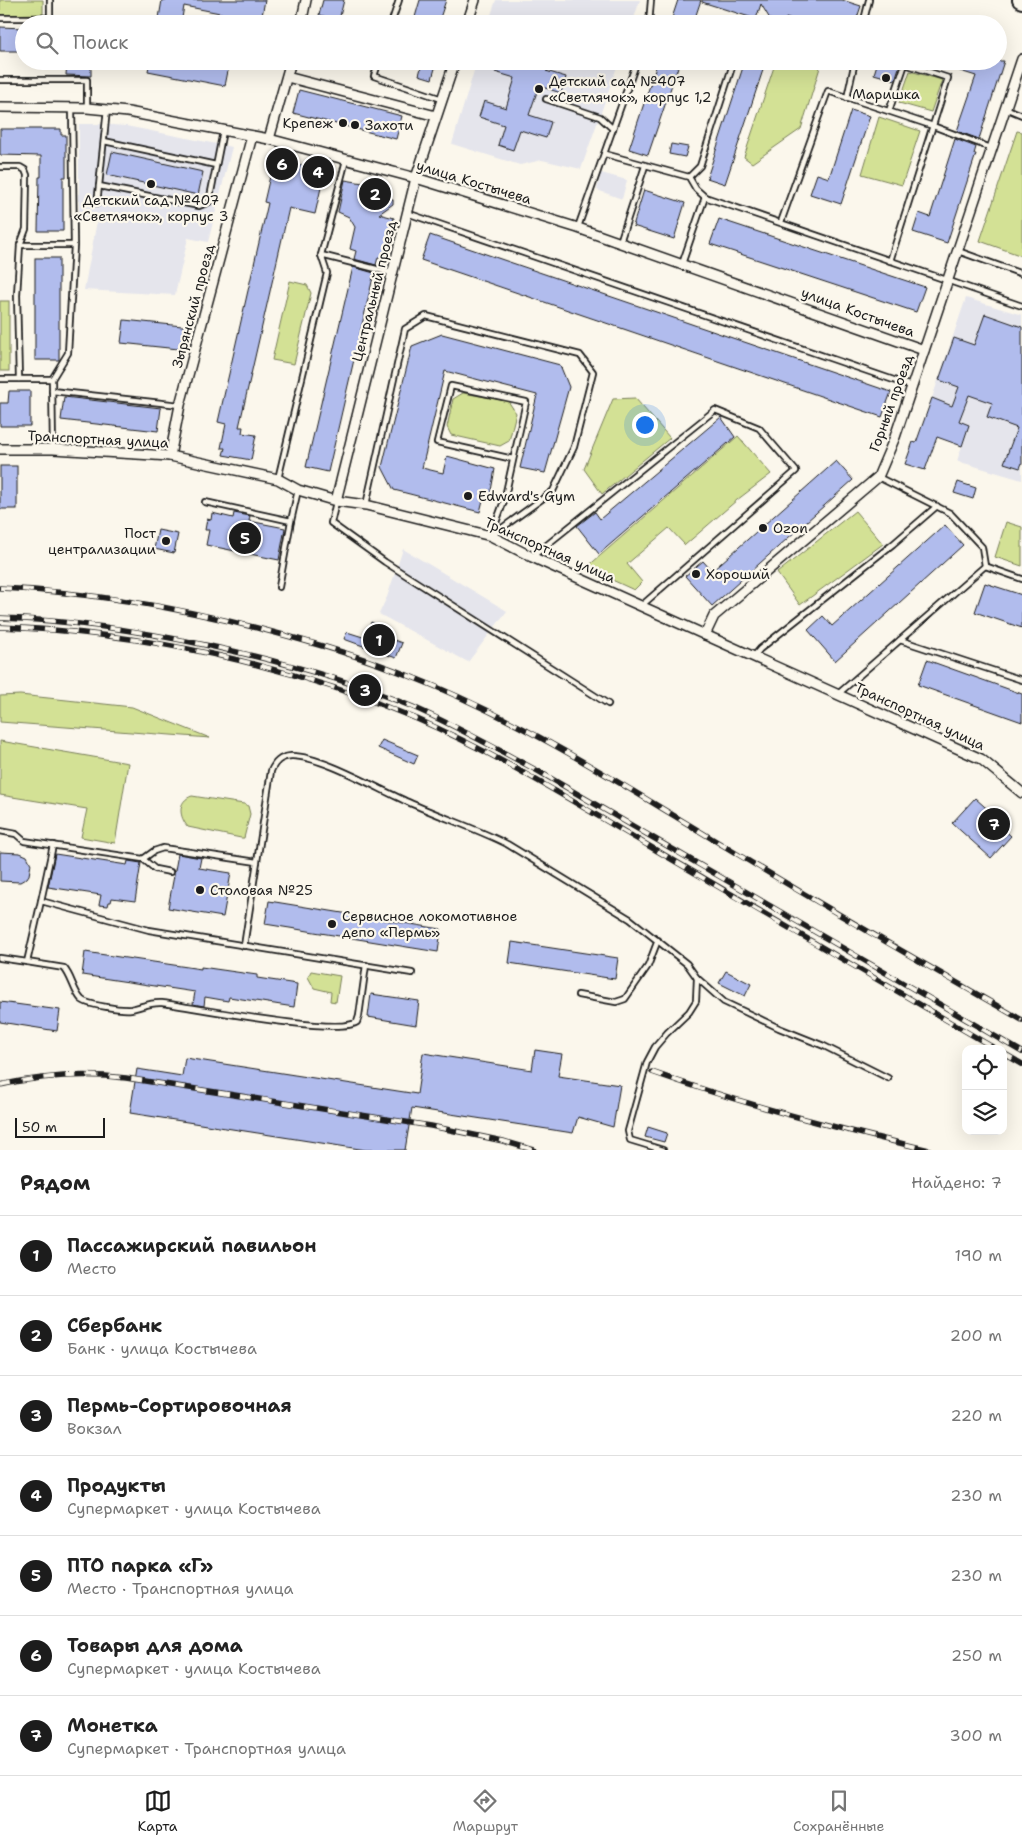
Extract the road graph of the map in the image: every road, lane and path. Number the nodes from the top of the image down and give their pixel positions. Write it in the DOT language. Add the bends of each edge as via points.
graph roads {
  1 [pos="50,0"];
  2 [pos="306,0"];
  3 [pos="399,0"];
  4 [pos="475,0"];
  5 [pos="650,0"];
  6 [pos="868,0"];
  7 [pos="50,15"];
  8 [pos="302,15"];
  9 [pos="394,15"];
  10 [pos="470,15"];
  11 [pos="649,15"];
  12 [pos="865,15"];
  13 [pos="0,18"];
  14 [pos="15,18"];
  15 [pos="1022,60"];
  16 [pos="289,70"];
  17 [pos="376,70"];
  18 [pos="452,70"];
  19 [pos="634,70"];
  20 [pos="731,70"];
  21 [pos="853,70"];
  22 [pos="903,70"];
  23 [pos="923,70"];
  24 [pos="287,77"];
  25 [pos="0,80"];
  26 [pos="847,98"];
  27 [pos="442,99"];
  28 [pos="546,99"];
  29 [pos="0,107"];
  30 [pos="72,108"];
  31 [pos="87,108"];
  32 [pos="1005,108"];
  33 [pos="107,110"];
  34 [pos="889,112"];
  35 [pos="1022,115"];
  36 [pos="436,116"];
  37 [pos="933,126"];
  38 [pos="613,129"];
  39 [pos="224,131"];
  40 [pos="252,136"];
  41 [pos="104,140"];
  42 [pos="270,140"];
  43 [pos="993,149"];
  44 [pos="605,154"];
  45 [pos="346,160"];
  46 [pos="216,165"];
  47 [pos="645,166"];
  48 [pos="0,167"];
  49 [pos="689,177"];
  50 [pos="416,178"];
  51 [pos="99,186"];
  52 [pos="705,197"];
  53 [pos="97,203"];
  54 [pos="407,213"];
  55 [pos="781,222"];
  56 [pos="578,228"];
  57 [pos="620,242"];
  58 [pos="74,245"];
  59 [pos="20,246"];
  60 [pos="958,251"];
  61 [pos="321,255"];
  62 [pos="890,261"];
  63 [pos="682,264"];
  64 [pos="392,273"];
  65 [pos="1022,274"];
  66 [pos="948,281"];
  67 [pos="1022,306"];
  68 [pos="924,350"];
  69 [pos="0,379"];
  70 [pos="19,379"];
  71 [pos="52,379"];
  72 [pos="912,386"];
  73 [pos="52,391"];
  74 [pos="180,405"];
  75 [pos="0,449"];
  76 [pos="53,449"];
  77 [pos="170,456"];
  78 [pos="513,459"];
  79 [pos="878,477"];
  80 [pos="278,479"];
  81 [pos="298,490"];
  82 [pos="336,501"];
  83 [pos="205,502"];
  84 [pos="366,504"];
  85 [pos="937,506"];
  86 [pos="291,521"];
  87 [pos="491,536"];
  88 [pos="532,557"];
  89 [pos="985,566"];
  90 [pos="1022,579"];
  91 [pos="279,586"];
  92 [pos="641,606"];
  93 [pos="705,635"];
  94 [pos="900,640"];
  95 [pos="754,656"];
  96 [pos="1022,680"];
  97 [pos="838,694"];
  98 [pos="608,704"];
  99 [pos="1022,793"];
  100 [pos="0,832"];
  101 [pos="54,845"];
  102 [pos="143,860"];
  103 [pos="257,862"];
  104 [pos="170,872"];
  105 [pos="41,902"];
  106 [pos="658,940"];
  107 [pos="244,946"];
  108 [pos="0,958"];
  109 [pos="28,962"];
  110 [pos="366,965"];
  111 [pos="412,972"];
  112 [pos="697,978"];
  113 [pos="578,995"];
  114 [pos="888,1078"];
  115 [pos="663,1150"];
  1 -- 7 [label="lane"];
  2 -- 8 [label="street"];
  3 -- 9 [label="lane"];
  4 -- 10 [label="street"];
  5 -- 11 [label="lane"];
  6 -- 12 [label="lane"];
  13 -- 14 [label="lane"];
  15 -- 32 [label="street, Горный проезд"];
  16 -- 24 [label="street"];
  17 -- 27 [label="lane" via="374,76"];
  18 -- 27 [label="street, Центральный проезд"];
  19 -- 38 [label="lane"];
  20 -- 49 [label="lane" via="700,166"];
  21 -- 26 [label="lane"];
  22 -- 34 [label="lane"];
  23 -- 37 [label="lane" via="948,78"];
  24 -- 36 [label="street"];
  24 -- 42 [label="street"];
  25 -- 31 [label="lane" via="87,80"];
  26 -- 34 [label="lane"];
  26 -- 55 [label="lane" via="828,91"];
  27 -- 36 [label="street, Центральный проезд"];
  28 -- 38 [label="lane" via="600,116"];
  29 -- 30 [label="street, улица Костычева"];
  30 -- 31 [label="street, улица Костычева"];
  30 -- 58 [label="lane"];
  31 -- 33 [label="street, улица Костычева"];
  32 -- 35 [label="lane"];
  32 -- 43 [label="street, Горный проезд"];
  33 -- 39 [label="street, улица Костычева"];
  33 -- 41 [label="lane"];
  34 -- 37 [label="lane"];
  36 -- 50 [label="street, Центральный проезд"];
  37 -- 43 [label="lane"];
  37 -- 62 [label="lane"];
  38 -- 44 [label="lane"];
  39 -- 40 [label="street, улица Костычева"];
  39 -- 46 [label="lane"];
  40 -- 42 [label="street, улица Костычева"];
  40 -- 74 [label="street, Зырянский проезд"];
  41 -- 46 [label="lane"];
  41 -- 51 [label="lane"];
  42 -- 45 [label="street, улица Костычева"];
  43 -- 60 [label="street, Горный проезд"];
  44 -- 47 [label="lane"];
  44 -- 56 [label="lane"];
  45 -- 50 [label="street, улица Костычева"];
  45 -- 61 [label="lane"];
  46 -- 51 [label="lane" via="209,202 199,206"];
  47 -- 49 [label="lane"];
  47 -- 57 [label="lane"];
  48 -- 59 [label="lane" via="20,167 27,175 26,229"];
  49 -- 52 [label="lane"];
  50 -- 54 [label="street, Центральный проезд"];
  50 -- 56 [label="street, улица Костычева"];
  51 -- 53 [label="lane"];
  52 -- 55 [label="lane"];
  52 -- 63 [label="lane"];
  54 -- 64 [label="street, Центральный проезд"];
  54 -- 72 [label="lane"];
  55 -- 62 [label="lane"];
  56 -- 57 [label="street, улица Костычева"];
  57 -- 63 [label="street, улица Костычева"];
  58 -- 59 [label="lane"];
  58 -- 71 [label="lane" via="68,353"];
  59 -- 70 [label="lane" via="17,295"];
  60 -- 65 [label="lane"];
  60 -- 66 [label="street, Горный проезд"];
  61 -- 64 [label="lane"];
  61 -- 80 [label="lane" via="327,273"];
  62 -- 66 [label="lane"];
  63 -- 68 [label="street, улица Костычева"];
  64 -- 82 [label="street, Центральный проезд"];
  66 -- 67 [label="lane"];
  66 -- 68 [label="street, Горный проезд"];
  68 -- 72 [label="street, Горный проезд"];
  69 -- 70 [label="lane"];
  70 -- 71 [label="lane"];
  71 -- 73 [label="lane"];
  72 -- 79 [label="street, Горный проезд"];
  73 -- 74 [label="lane"];
  73 -- 76 [label="lane"];
  74 -- 77 [label="street, Зырянский проезд"];
  75 -- 76 [label="street, Транспортная улица"];
  76 -- 77 [label="street, Транспортная улица"];
  77 -- 80 [label="street, Транспортная улица"];
  78 -- 78 [label="lane" via="526,402 451,386 437,442"];
  78 -- 87 [label="lane" via="504,502"];
  79 -- 85 [label="lane"];
  79 -- 93 [label="street, Горный проезд" via="714,616"];
  80 -- 81 [label="street, Транспортная улица"];
  81 -- 82 [label="street, Транспортная улица"];
  81 -- 86 [label="lane"];
  82 -- 84 [label="street, Транспортная улица"];
  82 -- 98 [label="lane" via="331,523 385,562"];
  83 -- 86 [label="lane"];
  84 -- 87 [label="street, Транспортная улица"];
  84 -- 87 [label="lane" via="404,329 426,316 580,354 593,372 574,447 553,491"];
  85 -- 89 [label="lane" via="950,513 982,547"];
  85 -- 95 [label="lane"];
  86 -- 91 [label="lane"];
  87 -- 88 [label="street, Транспортная улица"];
  88 -- 92 [label="street, Транспортная улица"];
  88 -- 92 [label="lane" via="715,410 759,428 796,471"];
  89 -- 90 [label="lane"];
  89 -- 94 [label="lane"];
  92 -- 93 [label="street, Транспортная улица"];
  93 -- 95 [label="street, Транспортная улица"];
  94 -- 96 [label="lane"];
  94 -- 97 [label="lane"];
  95 -- 97 [label="street, Транспортная улица"];
  97 -- 99 [label="street, Транспортная улица" via="982,759"];
  100 -- 101 [label="lane" via="16,834 24,841"];
  101 -- 102 [label="lane"];
  101 -- 105 [label="lane"];
  102 -- 103 [label="lane" via="163,848"];
  102 -- 104 [label="lane" via="155,869"];
  103 -- 106 [label="lane" via="271,771 280,759 301,757 322,762 507,844 630,919"];
  103 -- 107 [label="lane"];
  105 -- 107 [label="lane" via="149,930"];
  105 -- 109 [label="lane"];
  106 -- 112 [label="lane" via="687,964"];
  106 -- 113 [label="lane" via="648,966 625,999 616,1002"];
  107 -- 110 [label="lane"];
  108 -- 109 [label="lane"];
  109 -- 110 [label="lane" via="64,968 79,997 92,1004 130,1009 153,1002 298,1024 347,1026 357,1022 359,1016"];
  110 -- 111 [label="lane"];
  112 -- 114 [label="lane" via="724,1002"];
  112 -- 115 [label="lane" via="696,1000 689,1012 655,1047 647,1062 628,1131 630,1140"];
}
